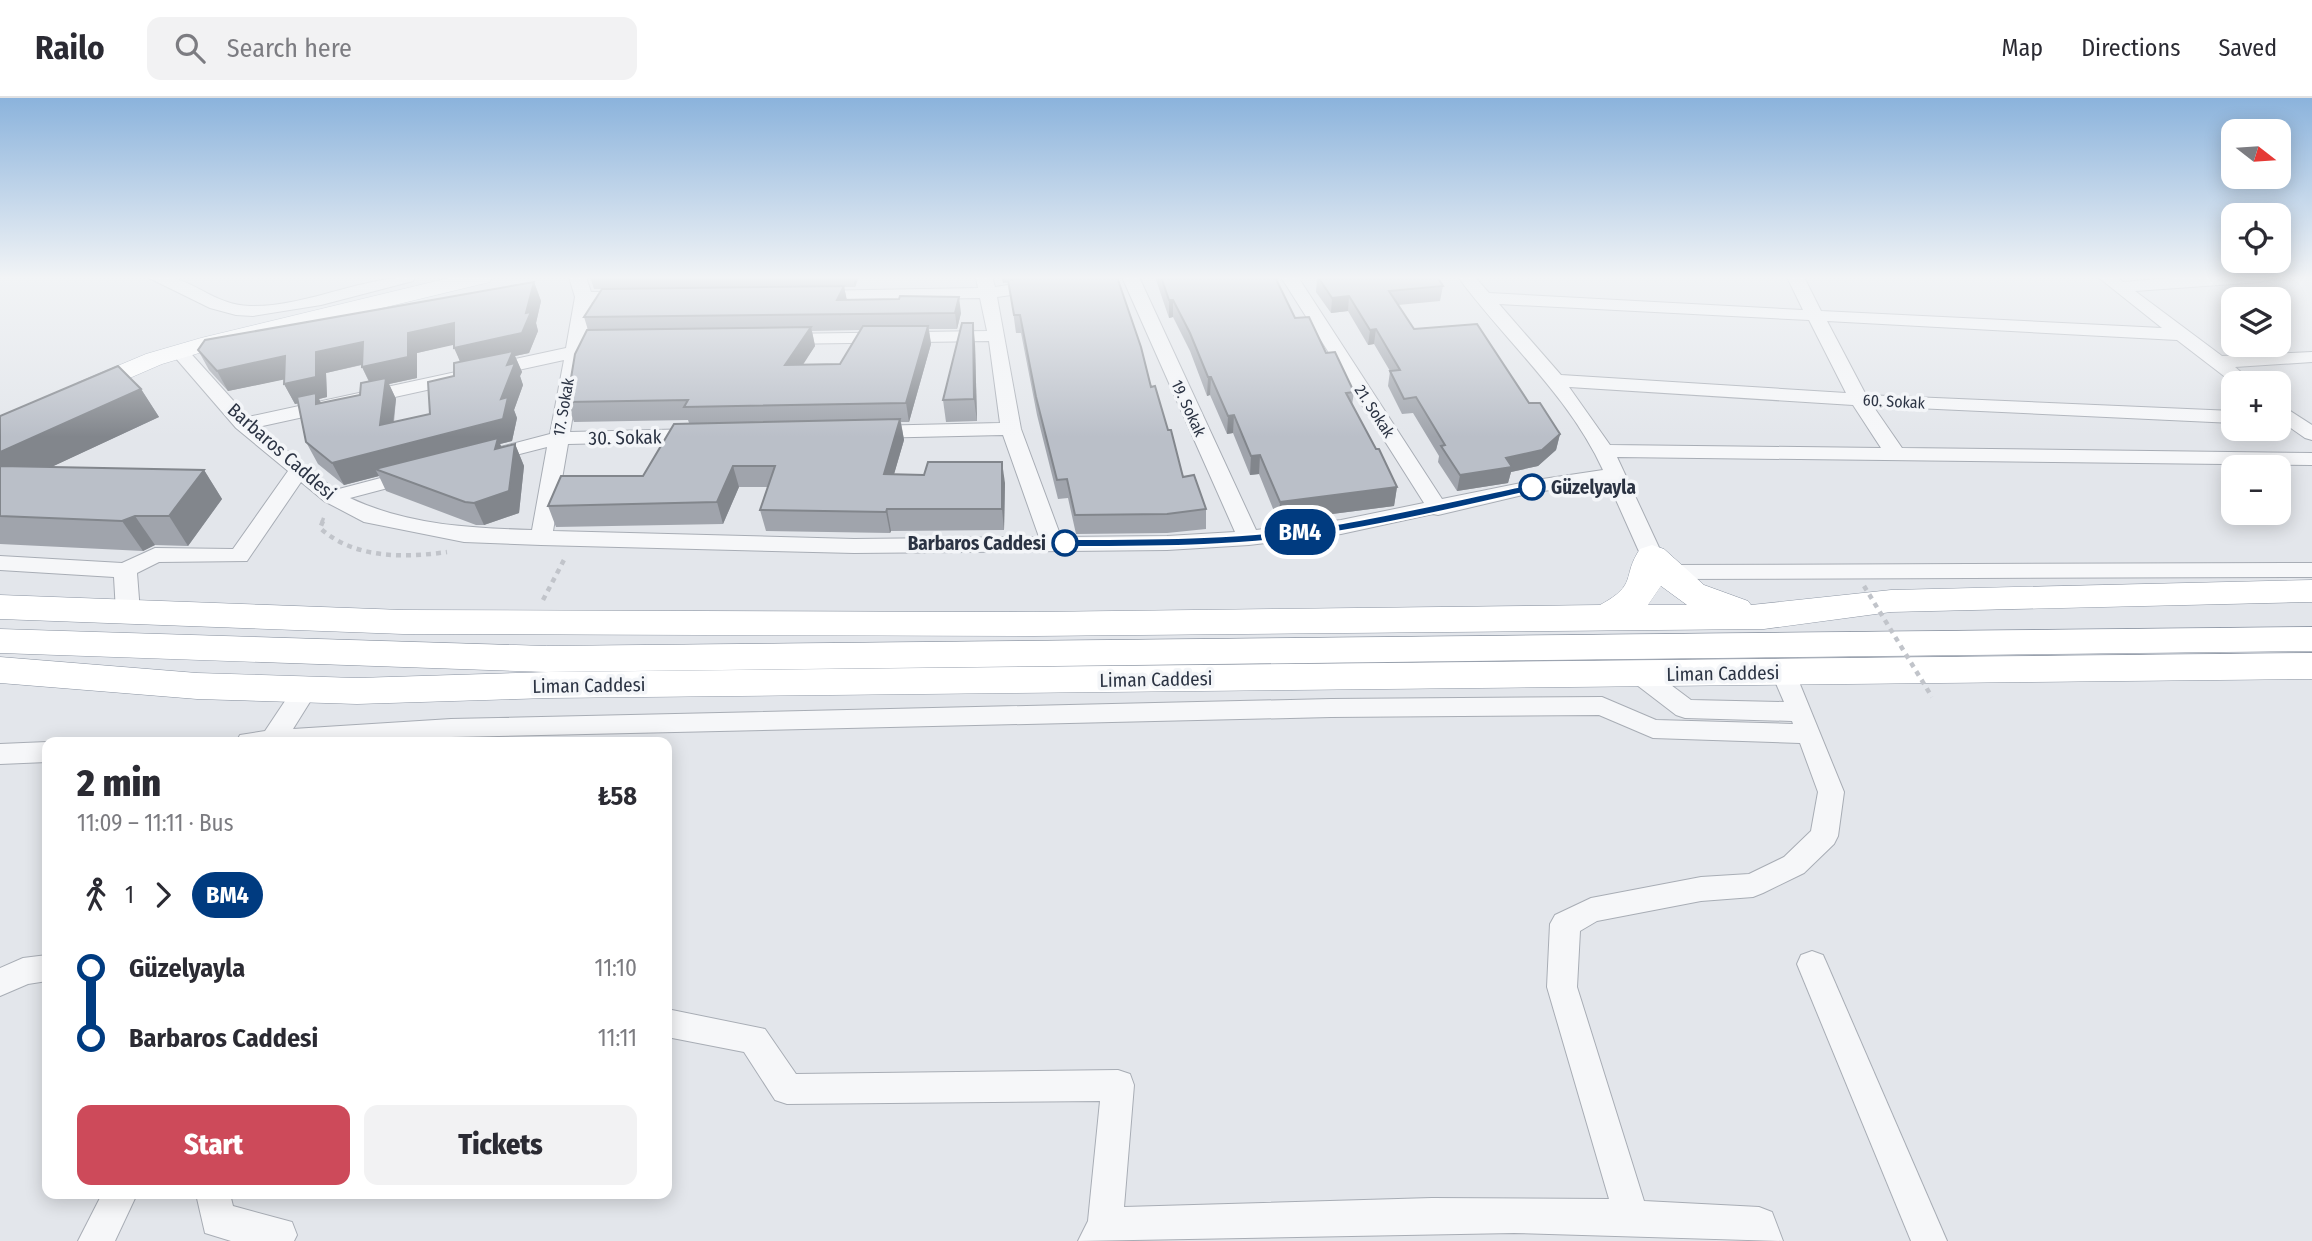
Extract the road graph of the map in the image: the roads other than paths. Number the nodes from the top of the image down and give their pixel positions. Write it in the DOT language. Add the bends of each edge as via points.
graph roads {
  1 [pos="264,330"];
  2 [pos="582,330"];
  3 [pos="996,330"];
  4 [pos="1154,330"];
  5 [pos="1323,330"];
  6 [pos="1513,330"];
  7 [pos="1824,330"];
  8 [pos="2088,330"];
  9 [pos="2177,330"];
  10 [pos="2183,335"];
  11 [pos="997,336"];
  12 [pos="760,340"];
  13 [pos="581,345"];
  14 [pos="179,351"];
  15 [pos="2312,357"];
  16 [pos="2218,362"];
  17 [pos="2230,371"];
  18 [pos="1555,380"];
  19 [pos="64,397"];
  20 [pos="1859,400"];
  21 [pos="2221,416"];
  22 [pos="2291,421"];
  23 [pos="243,424"];
  24 [pos="1011,429"];
  25 [pos="846,432"];
  26 [pos="2312,434"];
  27 [pos="722,435"];
  28 [pos="557,438"];
  29 [pos="1604,451"];
  30 [pos="1896,455"];
  31 [pos="2312,459"];
  32 [pos="464,462"];
  33 [pos="437,469"];
  34 [pos="299,470"];
  35 [pos="1614,475"];
  36 [pos="331,497"];
  37 [pos="1438,509"];
  38 [pos="541,538"];
  39 [pos="1249,538"];
  40 [pos="1052,543"];
  41 [pos="0,563"];
  42 [pos="1661,564"];
  43 [pos="125,570"];
  44 [pos="2312,570"];
  45 [pos="2312,590"];
  46 [pos="0,607"];
  47 [pos="128,612"];
  48 [pos="2312,612"];
  49 [pos="1606,617"];
  50 [pos="1764,617"];
  51 [pos="0,640"];
  52 [pos="2310,661"];
  53 [pos="0,670"];
  54 [pos="1783,672"];
  55 [pos="1638,673"];
  56 [pos="197,686"];
  57 [pos="0,687"];
  58 [pos="306,689"];
  59 [pos="1805,723"];
  60 [pos="269,737"];
  61 [pos="331,737"];
  62 [pos="42,752"];
  63 [pos="0,754"];
  64 [pos="1812,964"];
  65 [pos="42,969"];
  66 [pos="0,983"];
  67 [pos="672,1024"];
  68 [pos="117,1199"];
  69 [pos="214,1199"];
  70 [pos="1632,1219"];
  71 [pos="1101,1233"];
  72 [pos="279,1235"];
  73 [pos="96,1241"];
  74 [pos="1765,1241"];
  75 [pos="1928,1241"];
  1 -- 14 [label="main road"];
  2 -- 13 [label="street, 17. Sokak"];
  3 -- 11 [label="street"];
  4 -- 39 [label="street, 19. Sokak"];
  5 -- 37 [label="street, 21. Sokak"];
  6 -- 18 [label="street"];
  7 -- 20 [label="street"];
  8 -- 10 [label="street"];
  9 -- 10 [label="street"];
  10 -- 16 [label="street"];
  11 -- 12 [label="street"];
  11 -- 24 [label="street"];
  13 -- 23 [label="street"];
  13 -- 28 [label="street, 17. Sokak"];
  14 -- 19 [label="main road"];
  14 -- 23 [label="street, Barbaros Caddesi"];
  15 -- 16 [label="street"];
  16 -- 17 [label="street"];
  18 -- 20 [label="street, 60. Sokak"];
  18 -- 29 [label="street"];
  20 -- 21 [label="street, 60. Sokak"];
  20 -- 30 [label="street"];
  22 -- 26 [label="street"];
  23 -- 34 [label="street, Barbaros Caddesi"];
  24 -- 25 [label="street"];
  24 -- 40 [label="street"];
  27 -- 28 [label="street, 30. Sokak"];
  28 -- 32 [label="street, 30. Sokak"];
  28 -- 38 [label="street, 17. Sokak"];
  29 -- 30 [label="street"];
  29 -- 35 [label="street"];
  30 -- 31 [label="street"];
  33 -- 36 [label="street"];
  34 -- 36 [label="street, Barbaros Caddesi"];
  34 -- 43 [label="street" via="239,556 155,555"];
  35 -- 37 [label="street, Barbaros Caddesi" via="1536,486"];
  35 -- 42 [label="street"];
  36 -- 38 [label="street, Barbaros Caddesi" via="372,517 464,536"];
  37 -- 39 [label="street, Barbaros Caddesi"];
  38 -- 40 [label="street, Barbaros Caddesi" via="854,546"];
  39 -- 40 [label="street, Barbaros Caddesi"];
  41 -- 43 [label="street"];
  42 -- 44 [label="street"];
  42 -- 49 [label="highway" via="1642,593"];
  42 -- 50 [label="highway" via="1698,597"];
  43 -- 47 [label="street"];
  45 -- 50 [label="highway" via="1891,601"];
  46 -- 47 [label="highway"];
  47 -- 49 [label="highway" via="403,622 1034,624"];
  48 -- 50 [label="highway"];
  49 -- 50 [label="highway"];
  51 -- 52 [label="highway, Liman Caddesi" via="545,659"];
  52 -- 54 [label="highway, Liman Caddesi"];
  53 -- 56 [label="highway, Liman Caddesi"];
  54 -- 55 [label="highway, Liman Caddesi"];
  54 -- 59 [label="street"];
  55 -- 58 [label="highway, Liman Caddesi"];
  55 -- 59 [label="street" via="1685,709"];
  56 -- 57 [label="highway" via="68,691"];
  56 -- 58 [label="highway, Liman Caddesi"];
  58 -- 60 [label="street"];
  59 -- 61 [label="street" via="1653,729 1602,706 1331,708 451,728"];
  59 -- 70 [label="street" via="1831,792 1824,836 1794,865 1752,885 1701,889 1591,910 1564,924 1562,987"];
  62 -- 63 [label="street"];
  64 -- 75 [label="street"];
  65 -- 66 [label="street" via="23,971"];
  67 -- 71 [label="street" via="754,1039 787,1089 1118,1085"];
  68 -- 73 [label="street"];
  69 -- 72 [label="street" via="218,1220"];
  70 -- 71 [label="street" via="1389,1214"];
  70 -- 74 [label="street" via="1759,1225"];
}
